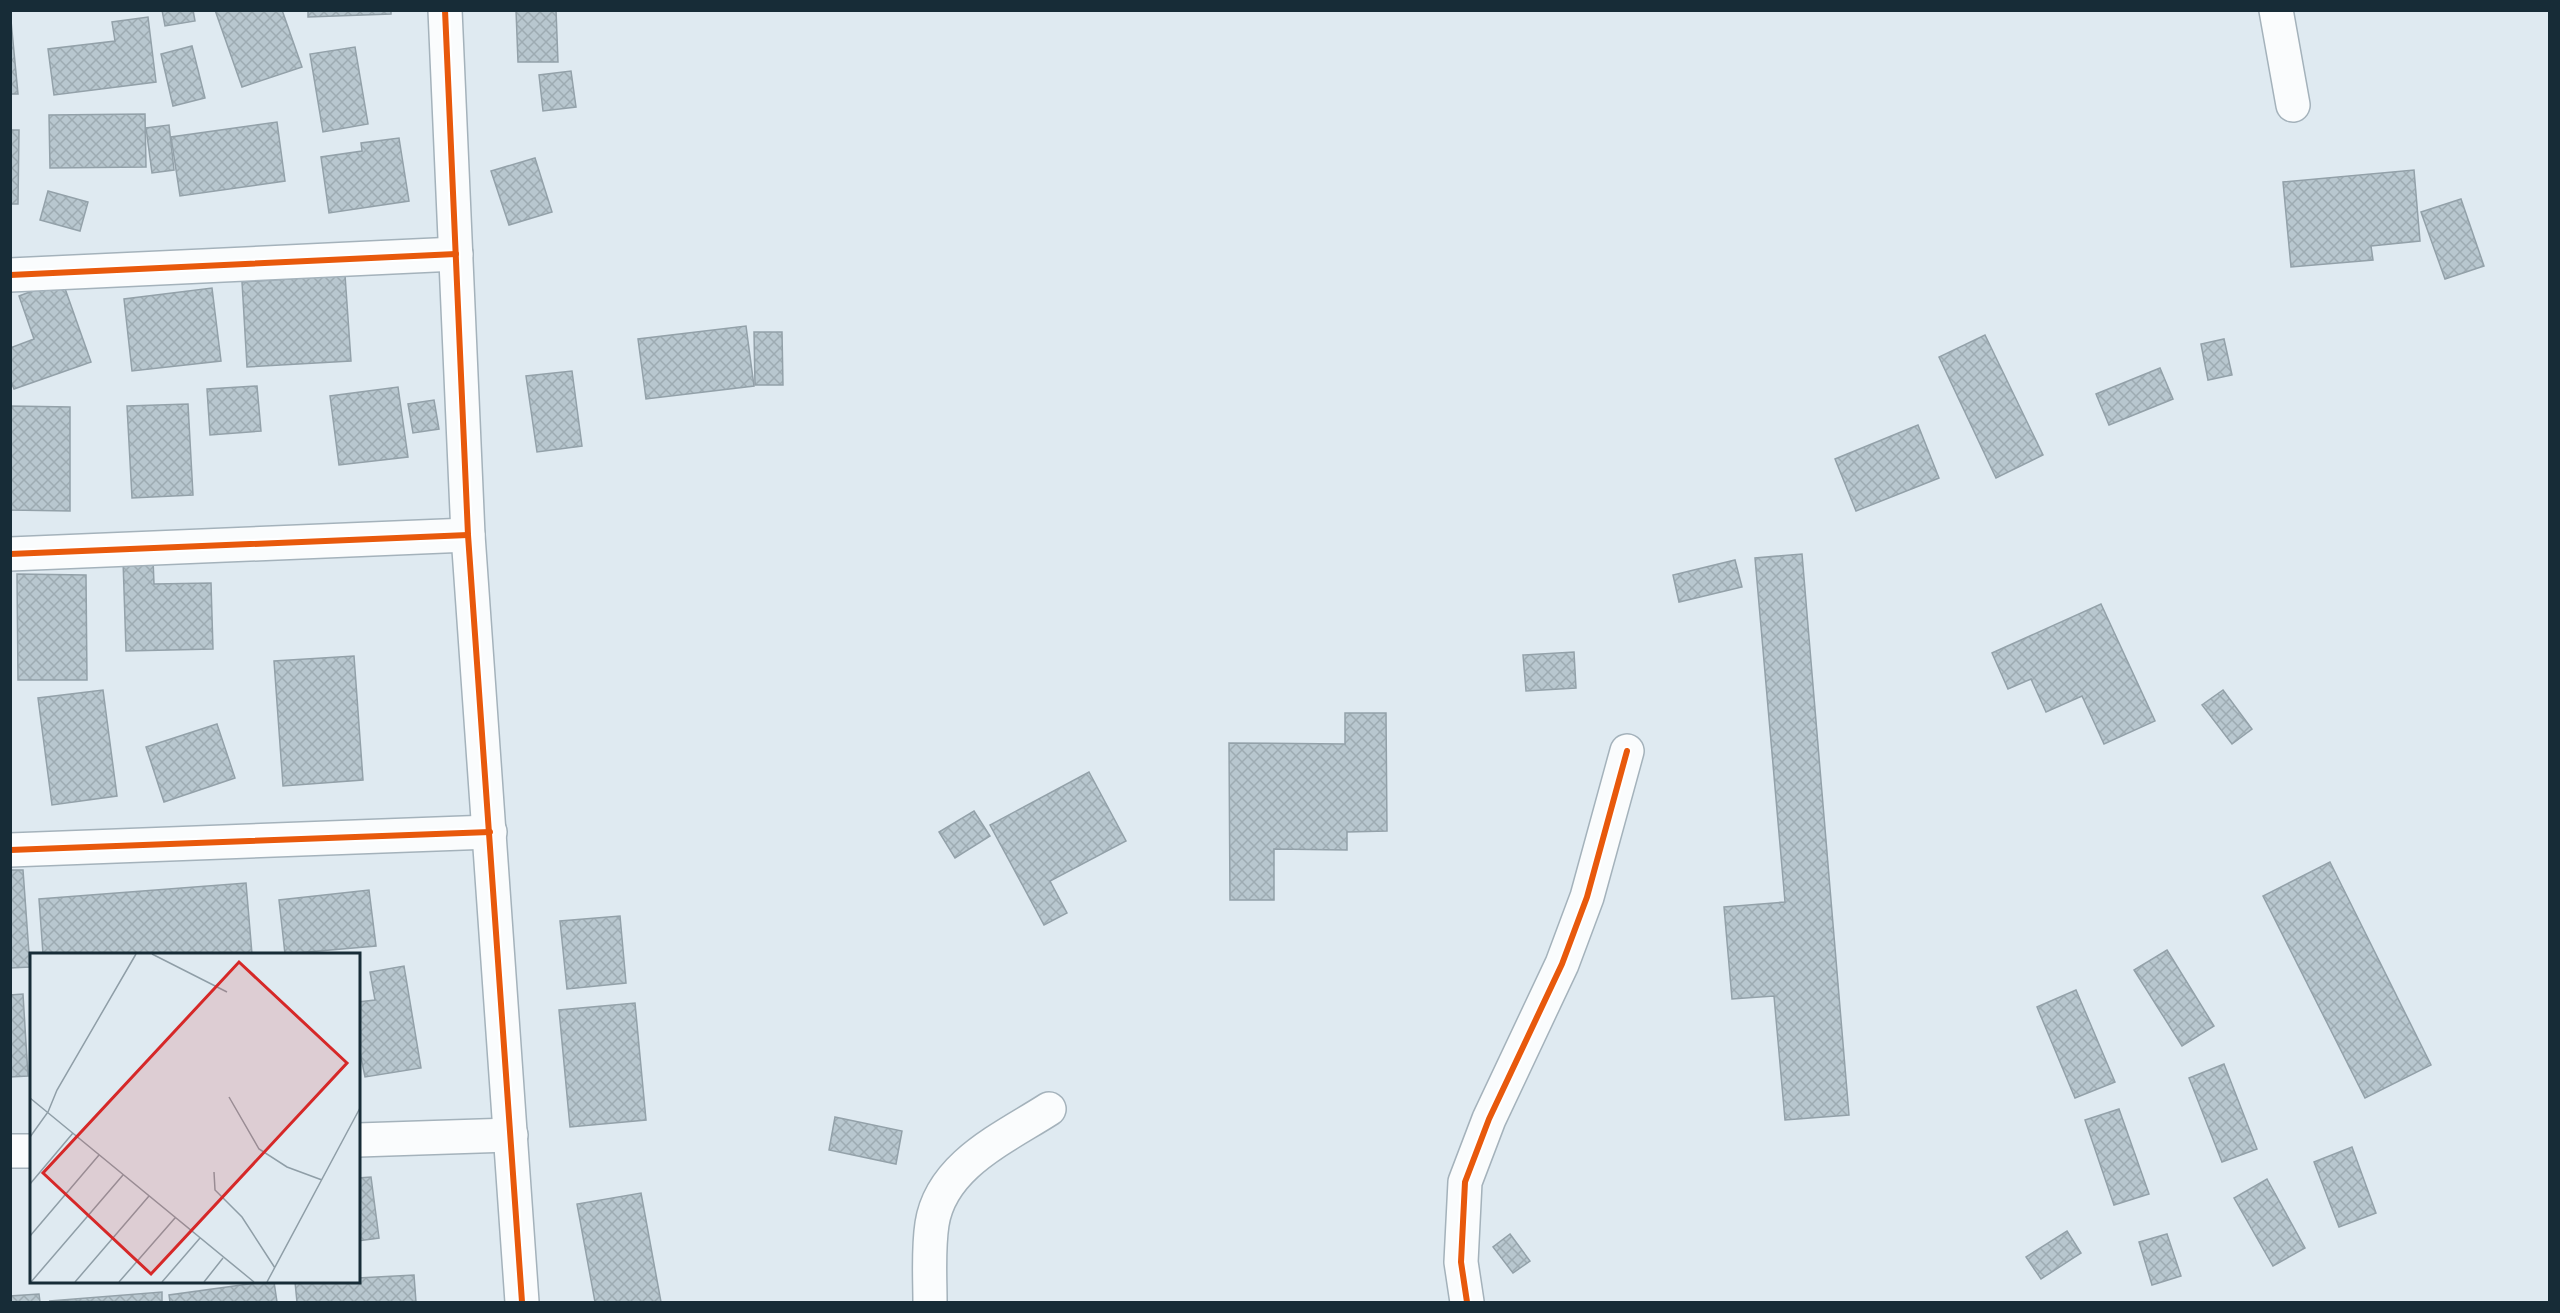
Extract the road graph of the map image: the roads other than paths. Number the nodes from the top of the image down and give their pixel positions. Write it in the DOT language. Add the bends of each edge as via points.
graph roads {
  1 [pos="445,10"];
  2 [pos="2276,10"];
  3 [pos="2293,105"];
  4 [pos="456,254"];
  5 [pos="10,274"];
  6 [pos="468,535"];
  7 [pos="10,554"];
  8 [pos="1627,751"];
  9 [pos="490,832"];
  10 [pos="10,850"];
  11 [pos="1049,1109"];
  12 [pos="511,1136"];
  13 [pos="360,1140"];
  14 [pos="30,1150"];
  15 [pos="10,1151"];
  16 [pos="522,1302"];
  17 [pos="930,1302"];
  18 [pos="1467,1302"];
  1 -- 4 [label="street"];
  2 -- 3 [label="street"];
  4 -- 5 [label="street"];
  4 -- 6 [label="street"];
  6 -- 7 [label="street"];
  6 -- 9 [label="street"];
  8 -- 18 [label="street" via="1587,897 1562,964 1489,1119 1465,1182 1461,1262"];
  9 -- 10 [label="street"];
  9 -- 12 [label="street"];
  11 -- 17 [label="street" via="976,1156 946,1185 932,1223"];
  12 -- 13 [label="street"];
  12 -- 16 [label="street"];
  14 -- 15 [label="street"];
}
